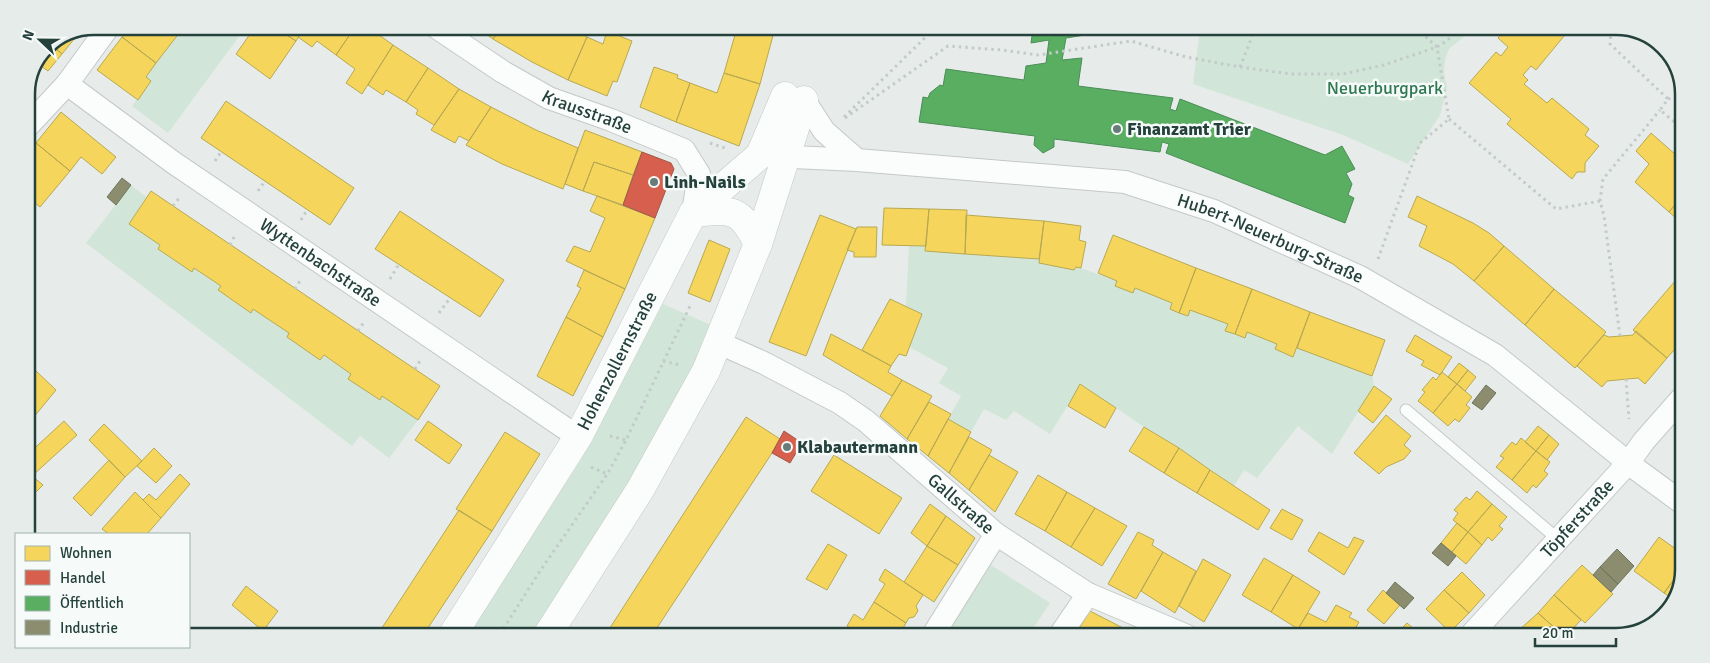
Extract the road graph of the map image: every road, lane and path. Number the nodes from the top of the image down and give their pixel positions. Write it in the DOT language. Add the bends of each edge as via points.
graph roads {
  1 [pos="102,35"];
  2 [pos="448,35"];
  3 [pos="928,35"];
  4 [pos="1253,35"];
  5 [pos="1424,35"];
  6 [pos="1454,35"];
  7 [pos="1611,35"];
  8 [pos="1437,47"];
  9 [pos="1240,67"];
  10 [pos="67,84"];
  11 [pos="1675,96"];
  12 [pos="795,98"];
  13 [pos="1668,99"];
  14 [pos="1660,110"];
  15 [pos="35,114"];
  16 [pos="1449,119"];
  17 [pos="1675,122"];
  18 [pos="684,150"];
  19 [pos="773,156"];
  20 [pos="857,160"];
  21 [pos="1600,201"];
  22 [pos="693,213"];
  23 [pos="758,244"];
  24 [pos="1360,277"];
  25 [pos="685,301"];
  26 [pos="691,304"];
  27 [pos="699,307"];
  28 [pos="1620,336"];
  29 [pos="717,342"];
  30 [pos="1626,379"];
  31 [pos="1675,406"];
  32 [pos="1406,410"];
  33 [pos="1630,425"];
  34 [pos="578,437"];
  35 [pos="1629,462"];
  36 [pos="1675,497"];
  37 [pos="996,534"];
  38 [pos="1559,540"];
  39 [pos="1088,594"];
  40 [pos="457,628"];
  41 [pos="504,628"];
  42 [pos="552,628"];
  43 [pos="937,628"];
  44 [pos="1065,628"];
  45 [pos="1168,628"];
  46 [pos="1477,628"];
  1 -- 10 [label="street"];
  2 -- 18 [label="street, Krausstraße" via="549,98"];
  3 -- 9 [label="path" via="837,123 948,46 1038,55 1131,41 1186,57"];
  4 -- 9 [label="path"];
  5 -- 8 [label="path"];
  6 -- 8 [label="path"];
  7 -- 13 [label="path" via="1610,44"];
  8 -- 9 [label="path" via="1384,65 1343,74 1291,74"];
  8 -- 16 [label="path"];
  10 -- 15 [label="street"];
  10 -- 34 [label="street, Wyttenbachstraße" via="174,163"];
  11 -- 13 [label="path"];
  12 -- 19 [label="street"];
  12 -- 20 [label="street" via="824,131"];
  13 -- 14 [label="path"];
  14 -- 17 [label="path"];
  14 -- 21 [label="path" via="1604,179"];
  16 -- 21 [label="path" via="1556,209"];
  16 -- 24 [label="path" via="1420,143 1379,258"];
  18 -- 19 [label="path" via="701,140 743,155"];
  18 -- 22 [label="street" via="699,174"];
  19 -- 20 [label="street, Hubert-Neuerburg-Straße"];
  19 -- 22 [label="street, Hohenzollernstraße"];
  19 -- 23 [label="street"];
  20 -- 24 [label="street, Hubert-Neuerburg-Straße" via="1126,182 1214,211"];
  21 -- 28 [label="path"];
  22 -- 23 [label="street" via="732,212 743,218"];
  22 -- 34 [label="street, Hohenzollernstraße"];
  23 -- 29 [label="street"];
  24 -- 35 [label="street, Hubert-Neuerburg-Straße" via="1495,355"];
  25 -- 26 [label="path"];
  26 -- 27 [label="path"];
  26 -- 41 [label="path" via="609,470"];
  29 -- 37 [label="street, Gallstraße" via="840,403 866,421"];
  29 -- 42 [label="street" via="706,371 640,490"];
  30 -- 33 [label="path"];
  31 -- 35 [label="street, Töpferstraße"];
  32 -- 38 [label="lane"];
  34 -- 40 [label="street, Hohenzollernstraße"];
  35 -- 36 [label="street, Hubert-Neuerburg-Straße"];
  35 -- 38 [label="street, Töpferstraße"];
  37 -- 39 [label="street, Gallstraße"];
  37 -- 43 [label="street"];
  38 -- 46 [label="street, Töpferstraße"];
  39 -- 44 [label="street"];
  39 -- 45 [label="street, Gallstraße"];
}
